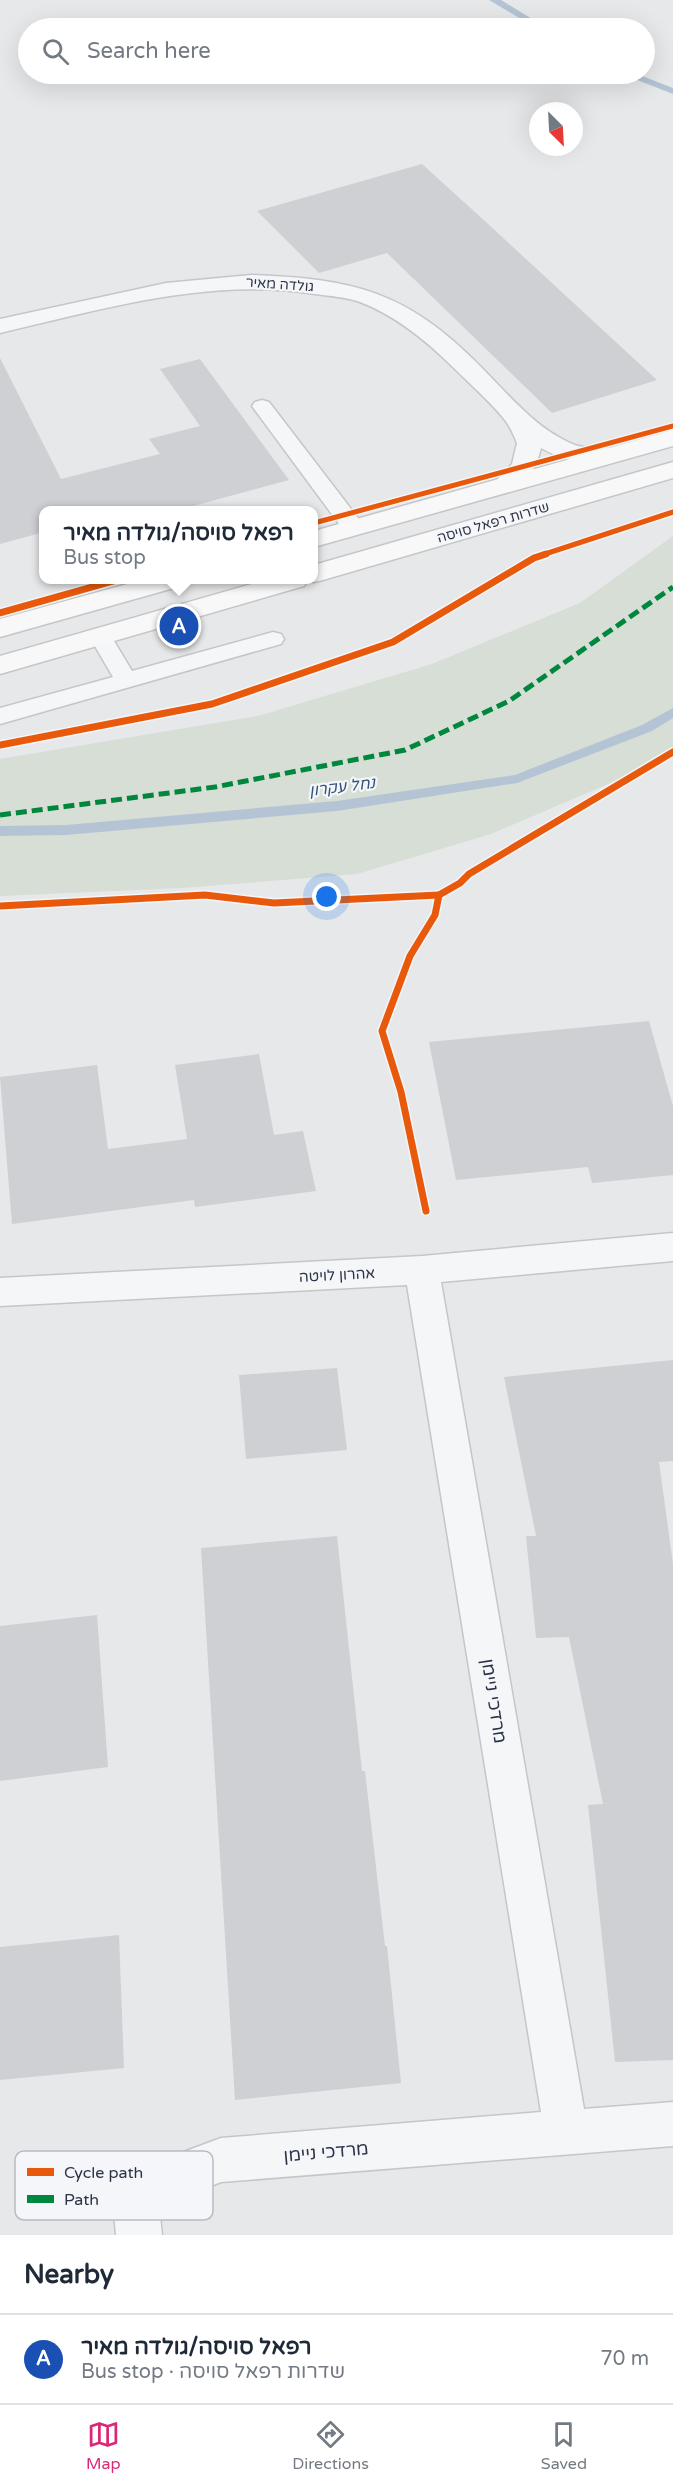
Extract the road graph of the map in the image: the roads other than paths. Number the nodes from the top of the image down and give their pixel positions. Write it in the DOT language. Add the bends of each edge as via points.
graph roads {
  1 [pos="0,326"];
  2 [pos="262,406"];
  3 [pos="518,419"];
  4 [pos="673,438"];
  5 [pos="610,455"];
  6 [pos="673,470"];
  7 [pos="506,484"];
  8 [pos="353,527"];
  9 [pos="318,538"];
  10 [pos="318,573"];
  11 [pos="154,584"];
  12 [pos="277,584"];
  13 [pos="0,628"];
  14 [pos="100,636"];
  15 [pos="273,639"];
  16 [pos="0,664"];
  17 [pos="126,680"];
  18 [pos="0,716"];
  19 [pos="673,1247"];
  20 [pos="422,1270"];
  21 [pos="0,1292"];
  22 [pos="673,2124"];
  23 [pos="566,2132"];
  24 [pos="213,2163"];
  25 [pos="138,2220"];
  26 [pos="139,2235"];
  1 -- 3 [label="street, גולדה מאיר" via="184,286 249,280 314,285 370,297 416,322"];
  2 -- 8 [label="lane"];
  3 -- 5 [label="street, גולדה מאיר" via="556,446 579,456"];
  3 -- 7 [label="street, גולדה מאיר" via="530,443 524,466"];
  4 -- 5 [label="street"];
  5 -- 7 [label="street"];
  6 -- 10 [label="street, שדרות רפאל סויסה"];
  7 -- 8 [label="street"];
  8 -- 9 [label="street"];
  11 -- 13 [label="street"];
  12 -- 14 [label="street"];
  14 -- 16 [label="street"];
  14 -- 17 [label="lane"];
  15 -- 17 [label="lane"];
  17 -- 18 [label="lane"];
  19 -- 20 [label="street, אהרון לויטה"];
  20 -- 21 [label="street, אהרון לויטה"];
  20 -- 23 [label="street, מרדכי ניימן"];
  22 -- 23 [label="street, מרדכי ניימן"];
  23 -- 24 [label="street, מרדכי ניימן"];
  25 -- 26 [label="street, מרדכי ניימן"];
}
